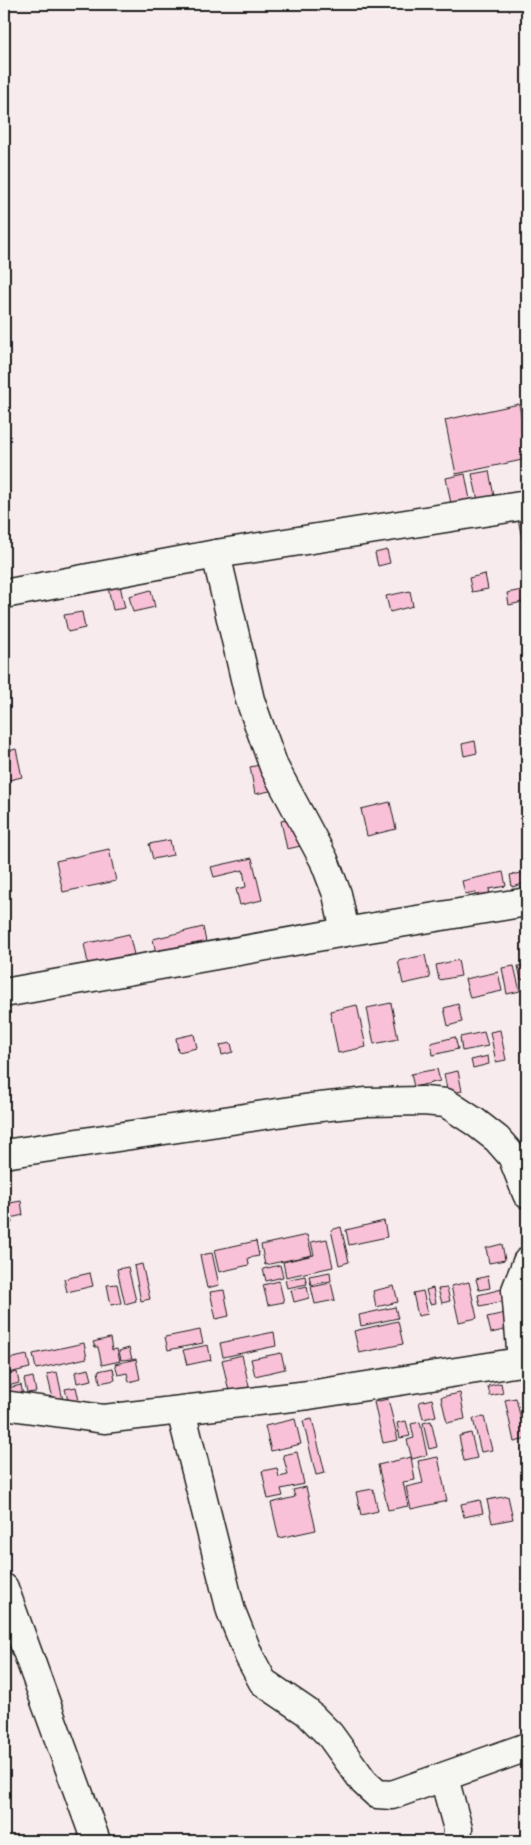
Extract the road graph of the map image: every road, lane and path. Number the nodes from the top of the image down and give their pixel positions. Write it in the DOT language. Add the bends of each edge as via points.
graph roads {
  1 [pos="527,505"];
  2 [pos="216,554"];
  3 [pos="4,594"];
  4 [pos="527,902"];
  5 [pos="345,932"];
  6 [pos="4,993"];
  7 [pos="4,1154"];
  8 [pos="527,1194"];
  9 [pos="527,1262"];
  10 [pos="525,1361"];
  11 [pos="4,1405"];
  12 [pos="181,1411"];
  13 [pos="4,1588"];
  14 [pos="527,1747"];
  15 [pos="444,1778"];
  16 [pos="96,1841"];
  17 [pos="457,1841"];
  1 -- 2 [label="street"];
  2 -- 3 [label="street"];
  2 -- 5 [label="street" via="250,700 274,767 324,860 338,894"];
  4 -- 5 [label="street"];
  5 -- 6 [label="street"];
  7 -- 8 [label="street" via="311,1108 423,1101 446,1103 497,1139 512,1156"];
  9 -- 10 [label="street" via="516,1290"];
  10 -- 12 [label="street" via="309,1395"];
  11 -- 12 [label="street" via="104,1419"];
  12 -- 15 [label="street" via="231,1611 249,1656 264,1682 307,1712 330,1735 364,1782 377,1794 392,1794"];
  13 -- 16 [label="street"];
  14 -- 15 [label="street"];
  15 -- 17 [label="street" via="458,1829"];
}
